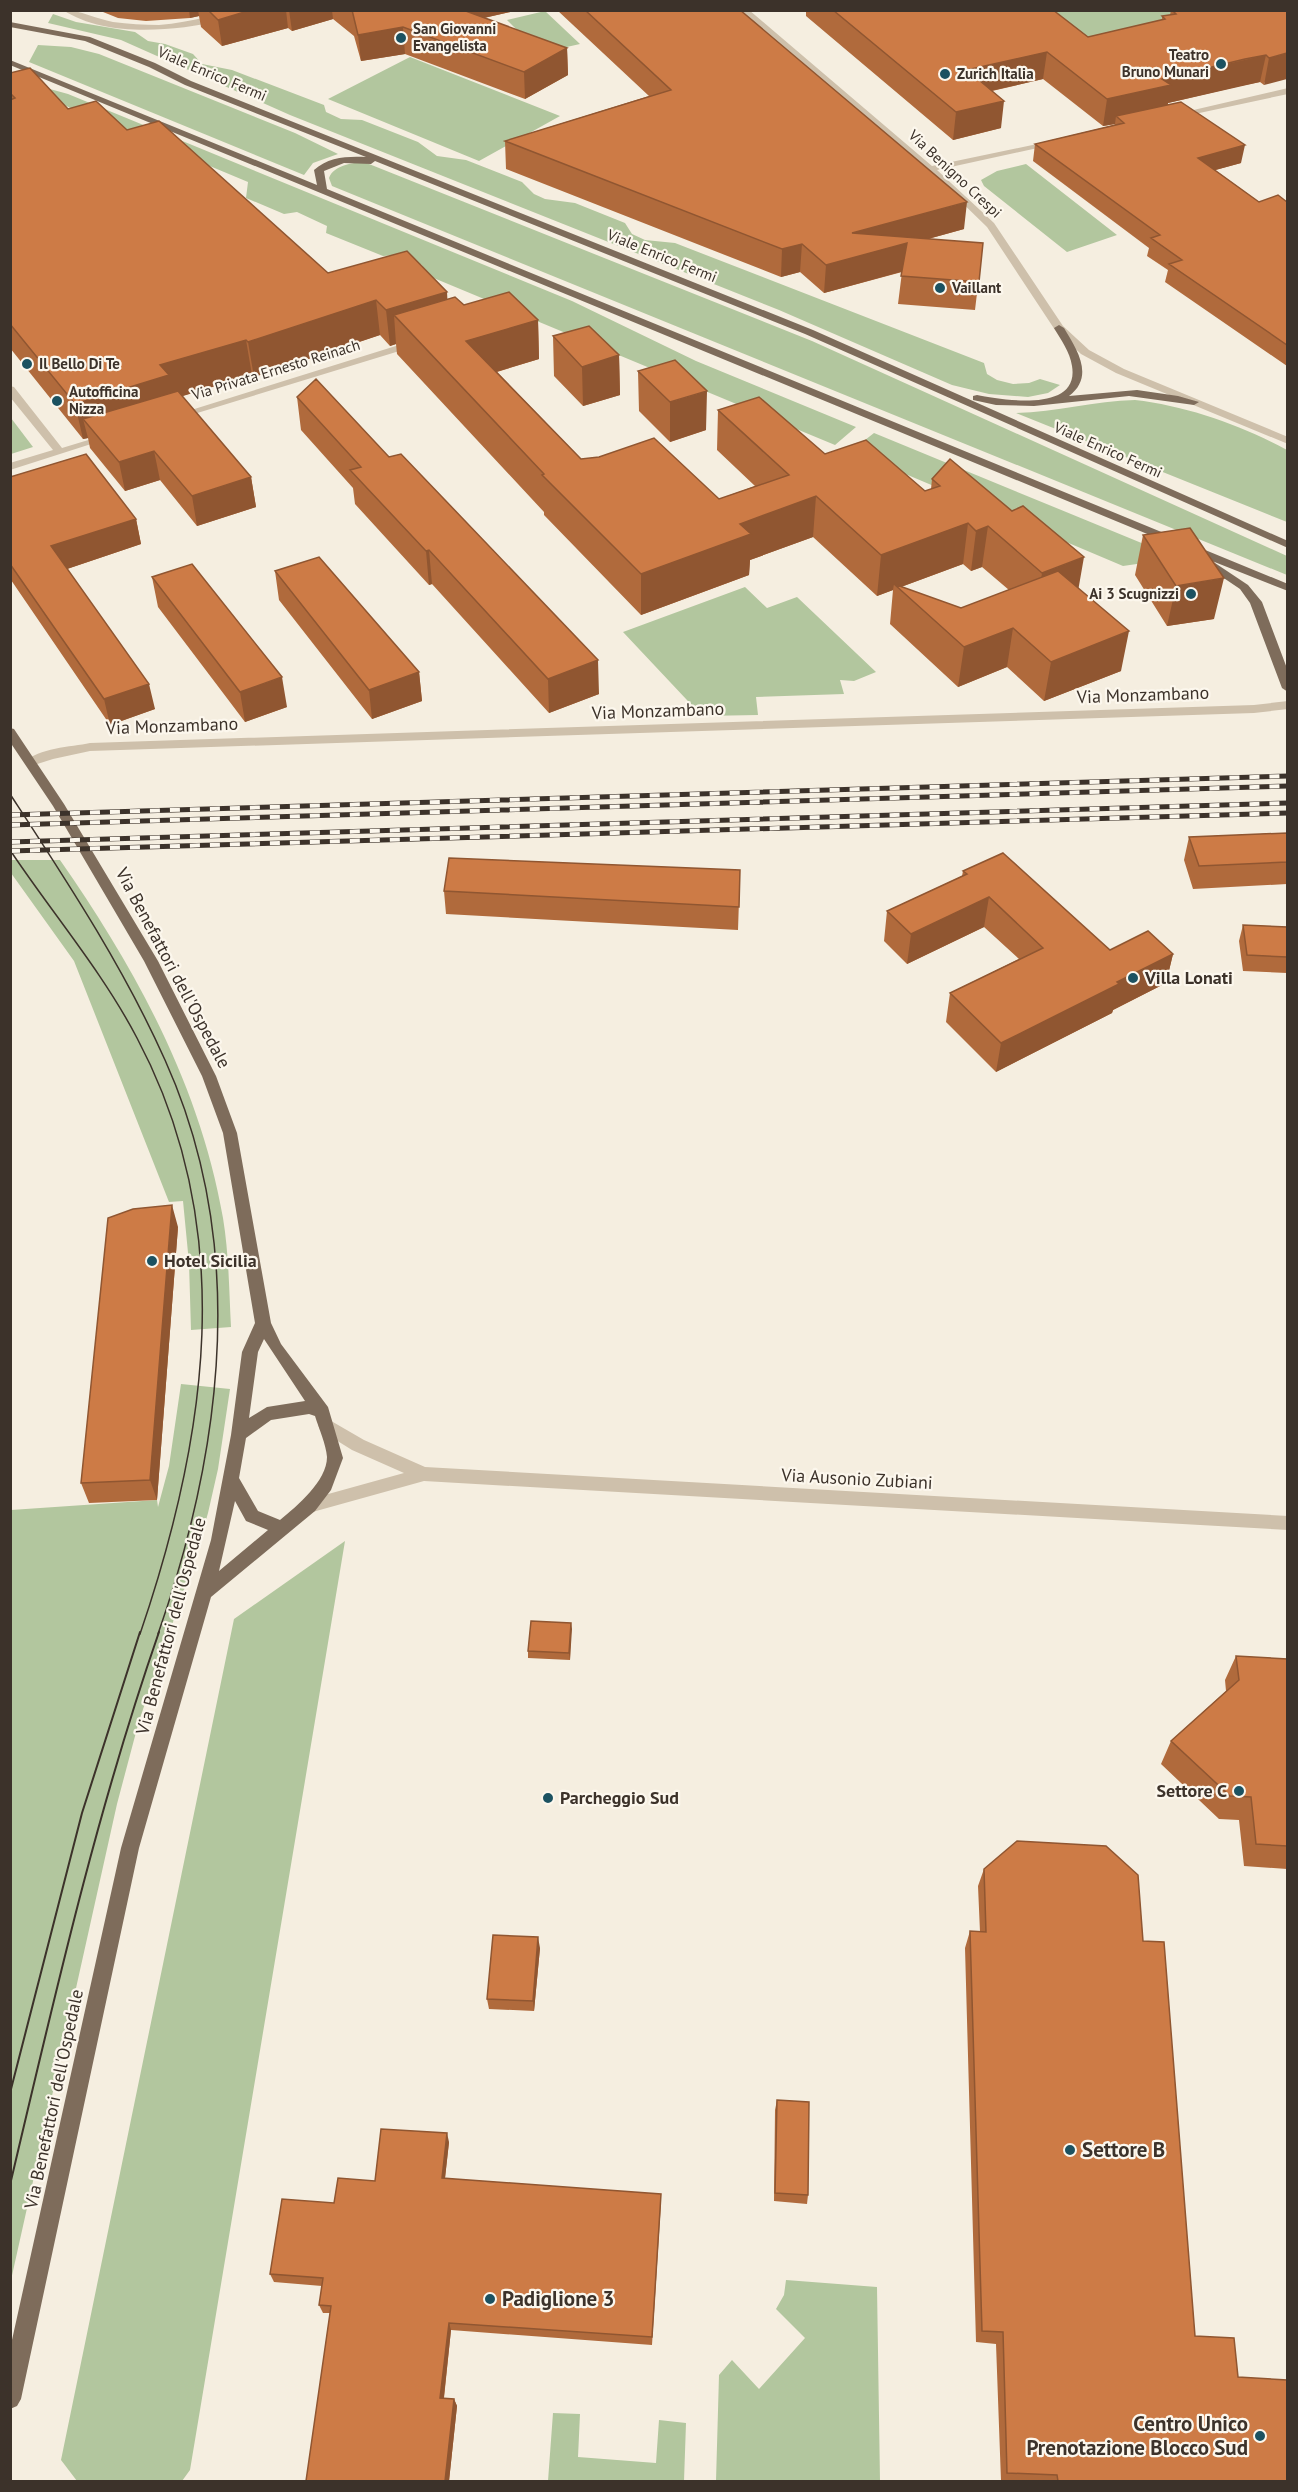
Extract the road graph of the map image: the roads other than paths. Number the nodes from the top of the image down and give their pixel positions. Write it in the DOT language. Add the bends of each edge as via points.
graph roads {
  1 [pos="68,10"];
  2 [pos="252,10"];
  3 [pos="743,10"];
  4 [pos="13,25"];
  5 [pos="10,62"];
  6 [pos="22,81"];
  7 [pos="54,81"];
  8 [pos="1287,91"];
  9 [pos="1165,117"];
  10 [pos="1063,140"];
  11 [pos="394,165"];
  12 [pos="930,169"];
  13 [pos="322,190"];
  14 [pos="1059,328"];
  15 [pos="422,341"];
  16 [pos="929,385"];
  17 [pos="10,389"];
  18 [pos="1058,400"];
  19 [pos="1194,402"];
  20 [pos="161,421"];
  21 [pos="116,434"];
  22 [pos="1287,441"];
  23 [pos="60,452"];
  24 [pos="10,467"];
  25 [pos="1173,541"];
  26 [pos="1287,545"];
  27 [pos="1287,588"];
  28 [pos="1287,688"];
  29 [pos="1287,705"];
  30 [pos="10,732"];
  31 [pos="30,762"];
  32 [pos="263,1323"];
  33 [pos="324,1418"];
  34 [pos="239,1435"];
  35 [pos="424,1474"];
  36 [pos="230,1478"];
  37 [pos="309,1506"];
  38 [pos="1287,1523"];
  39 [pos="283,1528"];
  40 [pos="206,1591"];
  41 [pos="10,2399"];
  1 -- 2 [label="street" via="117,26 179,27"];
  3 -- 12 [label="street, Via Benigno Crespi"];
  4 -- 11 [label="main road, Viale Enrico Fermi" via="104,45"];
  5 -- 7 [label="main road"];
  6 -- 7 [label="main road"];
  7 -- 13 [label="main road"];
  8 -- 9 [label="street"];
  10 -- 12 [label="street"];
  11 -- 13 [label="main road" via="354,159 326,164 319,170"];
  11 -- 16 [label="main road, Viale Enrico Fermi" via="732,300"];
  12 -- 14 [label="street, Via Benigno Crespi" via="991,225"];
  13 -- 25 [label="main road"];
  14 -- 18 [label="main road" via="1076,358 1079,372 1072,390"];
  14 -- 19 [label="street, Via Benigno Crespi" via="1099,362"];
  15 -- 20 [label="street, Via Privata Ernesto Reinach"];
  16 -- 18 [label="main road" via="995,404"];
  16 -- 26 [label="main road, Viale Enrico Fermi"];
  17 -- 23 [label="street"];
  18 -- 19 [label="main road" via="1129,393"];
  19 -- 22 [label="street"];
  21 -- 23 [label="street"];
  23 -- 24 [label="street"];
  25 -- 27 [label="main road"];
  25 -- 28 [label="main road" via="1244,587 1256,602"];
  29 -- 31 [label="street, Via Monzambano" via="1231,710 90,747"];
  30 -- 31 [label="main road, Via Benefattori dell'Ospedale"];
  31 -- 32 [label="main road, Via Benefattori dell'Ospedale" via="151,961 209,1076 230,1133"];
  32 -- 33 [label="main road, Via Ausonio Zubiani"];
  32 -- 34 [label="main road, Via Benefattori dell'Ospedale" via="250,1352"];
  33 -- 34 [label="main road, Via Ausonio Zubiani" via="310,1407 267,1414"];
  33 -- 35 [label="street, Via Ausonio Zubiani" via="358,1445"];
  33 -- 37 [label="main road, Via Ausonio Zubiani" via="335,1458 325,1485"];
  34 -- 36 [label="main road, Via Benefattori dell'Ospedale"];
  35 -- 37 [label="street, Via Ausonio Zubiani"];
  35 -- 38 [label="street, Via Ausonio Zubiani"];
  36 -- 39 [label="main road" via="252,1516"];
  36 -- 40 [label="main road, Via Benefattori dell'Ospedale"];
  37 -- 39 [label="main road, Via Ausonio Zubiani"];
  39 -- 40 [label="main road, Via Ausonio Zubiani"];
  40 -- 41 [label="main road, Via Benefattori dell'Ospedale" via="130,1848"];
}
